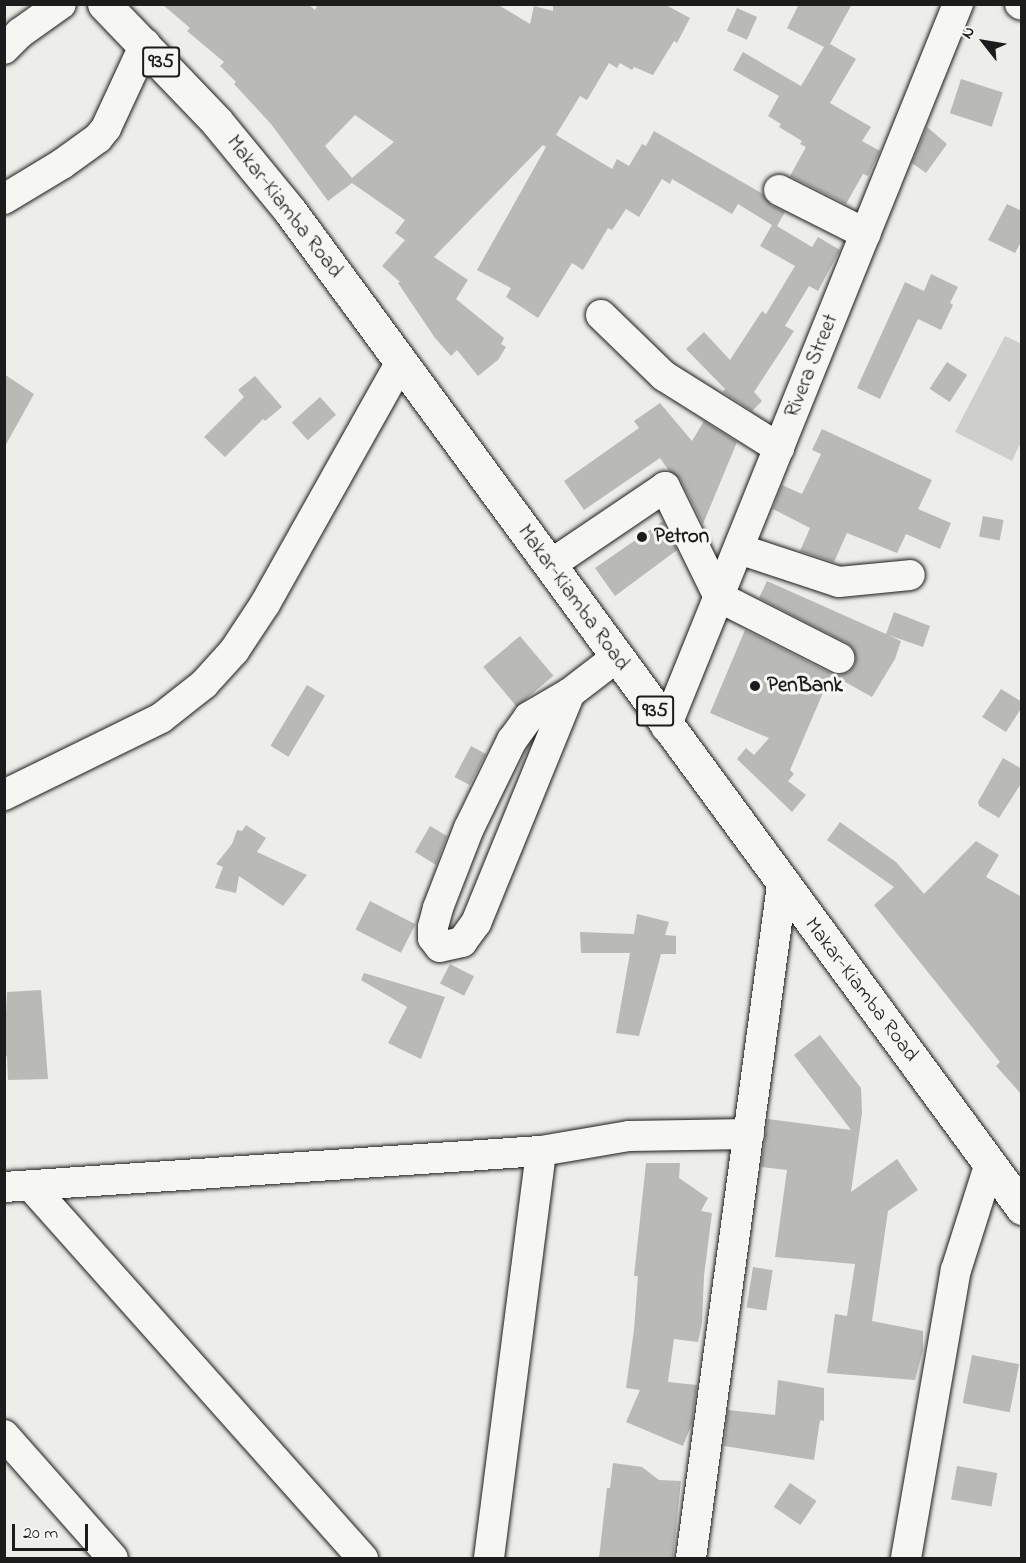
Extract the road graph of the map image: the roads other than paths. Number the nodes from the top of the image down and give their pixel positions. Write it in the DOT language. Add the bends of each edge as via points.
graph roads {
  1 [pos="61,4"];
  2 [pos="104,4"];
  3 [pos="958,4"];
  4 [pos="145,44"];
  5 [pos="4,49"];
  6 [pos="779,190"];
  7 [pos="4,199"];
  8 [pos="866,234"];
  9 [pos="601,315"];
  10 [pos="400,362"];
  11 [pos="779,448"];
  12 [pos="739,549"];
  13 [pos="550,565"];
  14 [pos="910,575"];
  15 [pos="719,597"];
  16 [pos="617,657"];
  17 [pos="838,658"];
  18 [pos="570,693"];
  19 [pos="666,727"];
  20 [pos="4,795"];
  21 [pos="782,885"];
  22 [pos="749,1134"];
  23 [pos="541,1151"];
  24 [pos="990,1163"];
  25 [pos="18,1186"];
  26 [pos="1022,1208"];
  27 [pos="4,1435"];
  28 [pos="112,1558"];
  29 [pos="363,1558"];
  30 [pos="489,1558"];
  31 [pos="691,1558"];
  32 [pos="906,1558"];
  1 -- 5 [label="street"];
  2 -- 4 [label="main road, Makar-Kiamba Road / 935"];
  3 -- 8 [label="street, Rivera Street"];
  4 -- 7 [label="street" via="98,138"];
  4 -- 10 [label="main road, Makar-Kiamba Road / 935" via="217,122 290,212"];
  6 -- 8 [label="street"];
  8 -- 11 [label="street, Rivera Street"];
  9 -- 11 [label="street" via="664,376"];
  10 -- 13 [label="main road, Makar-Kiamba Road / 935"];
  10 -- 20 [label="street" via="265,604 234,651 204,684 161,718"];
  11 -- 12 [label="street, Rivera Street"];
  12 -- 14 [label="street" via="839,582"];
  12 -- 15 [label="street, Rivera Street"];
  13 -- 15 [label="street" via="665,488"];
  13 -- 16 [label="main road, Makar-Kiamba Road / 935"];
  15 -- 17 [label="street"];
  15 -- 19 [label="street, Rivera Street"];
  16 -- 18 [label="street"];
  16 -- 19 [label="main road, Makar-Kiamba Road / 935"];
  18 -- 18 [label="street" via="529,717 512,740 469,828 438,908 433,938 440,947 462,942 476,923"];
  19 -- 21 [label="main road, Makar-Kiamba Road / 935"];
  21 -- 22 [label="street"];
  21 -- 24 [label="main road, Makar-Kiamba Road / 935"];
  22 -- 23 [label="street" via="629,1136"];
  22 -- 31 [label="street"];
  23 -- 25 [label="street"];
  23 -- 30 [label="street"];
  24 -- 26 [label="main road, Makar-Kiamba Road / 935"];
  24 -- 32 [label="street" via="956,1270"];
  25 -- 29 [label="street"];
  27 -- 28 [label="street"];
}
